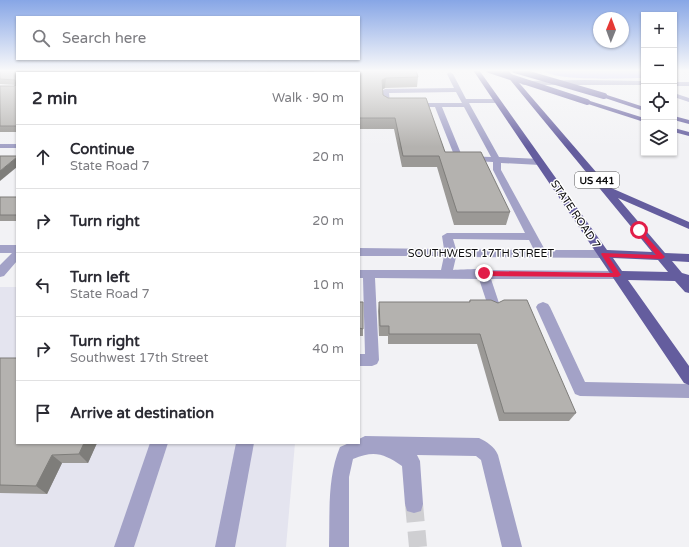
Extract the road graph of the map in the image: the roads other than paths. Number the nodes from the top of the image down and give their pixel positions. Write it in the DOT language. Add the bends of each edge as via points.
graph roads {
  1 [pos="385,96"];
  2 [pos="462,96"];
  3 [pos="493,96"];
  4 [pos="526,96"];
  5 [pos="567,96"];
  6 [pos="602,96"];
  7 [pos="677,96"];
  8 [pos="689,100"];
  9 [pos="497,101"];
  10 [pos="465,103"];
  11 [pos="438,105"];
  12 [pos="641,107"];
  13 [pos="641,119"];
  14 [pos="677,119"];
  15 [pos="689,122"];
  16 [pos="677,131"];
  17 [pos="689,134"];
  18 [pos="0,146"];
  19 [pos="16,146"];
  20 [pos="497,161"];
  21 [pos="540,162"];
  22 [pos="605,189"];
  23 [pos="689,226"];
  24 [pos="533,237"];
  25 [pos="0,249"];
  26 [pos="16,249"];
  27 [pos="360,252"];
  28 [pos="451,253"];
  29 [pos="541,253"];
  30 [pos="604,254"];
  31 [pos="16,255"];
  32 [pos="662,257"];
  33 [pos="689,258"];
  34 [pos="16,269"];
  35 [pos="1,270"];
  36 [pos="446,273"];
  37 [pos="484,273"];
  38 [pos="364,274"];
  39 [pos="618,275"];
  40 [pos="684,277"];
  41 [pos="689,289"];
  42 [pos="494,306"];
  43 [pos="543,307"];
  44 [pos="360,360"];
  45 [pos="689,378"];
  46 [pos="689,391"];
  47 [pos="158,444"];
  48 [pos="245,444"];
  49 [pos="386,446"];
  50 [pos="414,504"];
  51 [pos="124,547"];
  52 [pos="226,547"];
  53 [pos="339,547"];
  54 [pos="512,547"];
  1 -- 11 [label="street" via="387,105"];
  2 -- 10 [label="street"];
  3 -- 9 [label="main road, STATE ROAD 7 / US 441"];
  4 -- 22 [label="main road, US 441"];
  5 -- 13 [label="main road, bridge"];
  6 -- 12 [label="main road, bridge"];
  7 -- 8 [label="street"];
  9 -- 10 [label="street"];
  9 -- 21 [label="main road, STATE ROAD 7 / US 441"];
  10 -- 11 [label="street"];
  10 -- 20 [label="street"];
  11 -- 20 [label="street" via="459,158"];
  14 -- 15 [label="main road"];
  16 -- 17 [label="main road"];
  18 -- 19 [label="street"];
  20 -- 21 [label="street"];
  20 -- 24 [label="street" via="498,170"];
  21 -- 30 [label="main road, STATE ROAD 7 / US 441"];
  22 -- 23 [label="main road"];
  22 -- 32 [label="main road, US 441"];
  24 -- 28 [label="street" via="447,236"];
  24 -- 29 [label="street"];
  25 -- 26 [label="street"];
  27 -- 28 [label="street, SOUTHWEST 17TH STREET"];
  28 -- 29 [label="street, SOUTHWEST 17TH STREET"];
  28 -- 36 [label="street"];
  29 -- 30 [label="street, SOUTHWEST 17TH STREET"];
  30 -- 32 [label="main road"];
  30 -- 39 [label="main road, STATE ROAD 7 / US 441"];
  31 -- 35 [label="street"];
  32 -- 33 [label="main road"];
  32 -- 40 [label="main road, US 441"];
  34 -- 35 [label="street"];
  36 -- 37 [label="street, SOUTHWEST 17TH STREET"];
  36 -- 38 [label="street, SOUTHWEST 17TH STREET"];
  37 -- 39 [label="street, SOUTHWEST 17TH STREET"];
  37 -- 42 [label="street"];
  38 -- 44 [label="street" via="372,360"];
  39 -- 40 [label="main road"];
  39 -- 45 [label="main road, STATE ROAD 7 / US 441"];
  40 -- 41 [label="main road, US 441"];
  43 -- 46 [label="street" via="580,390"];
  47 -- 51 [label="street"];
  48 -- 52 [label="street"];
  49 -- 50 [label="street" via="411,461"];
  49 -- 53 [label="street" via="365,445 346,453 340,477"];
  49 -- 54 [label="street" via="479,447 489,455"];
}
